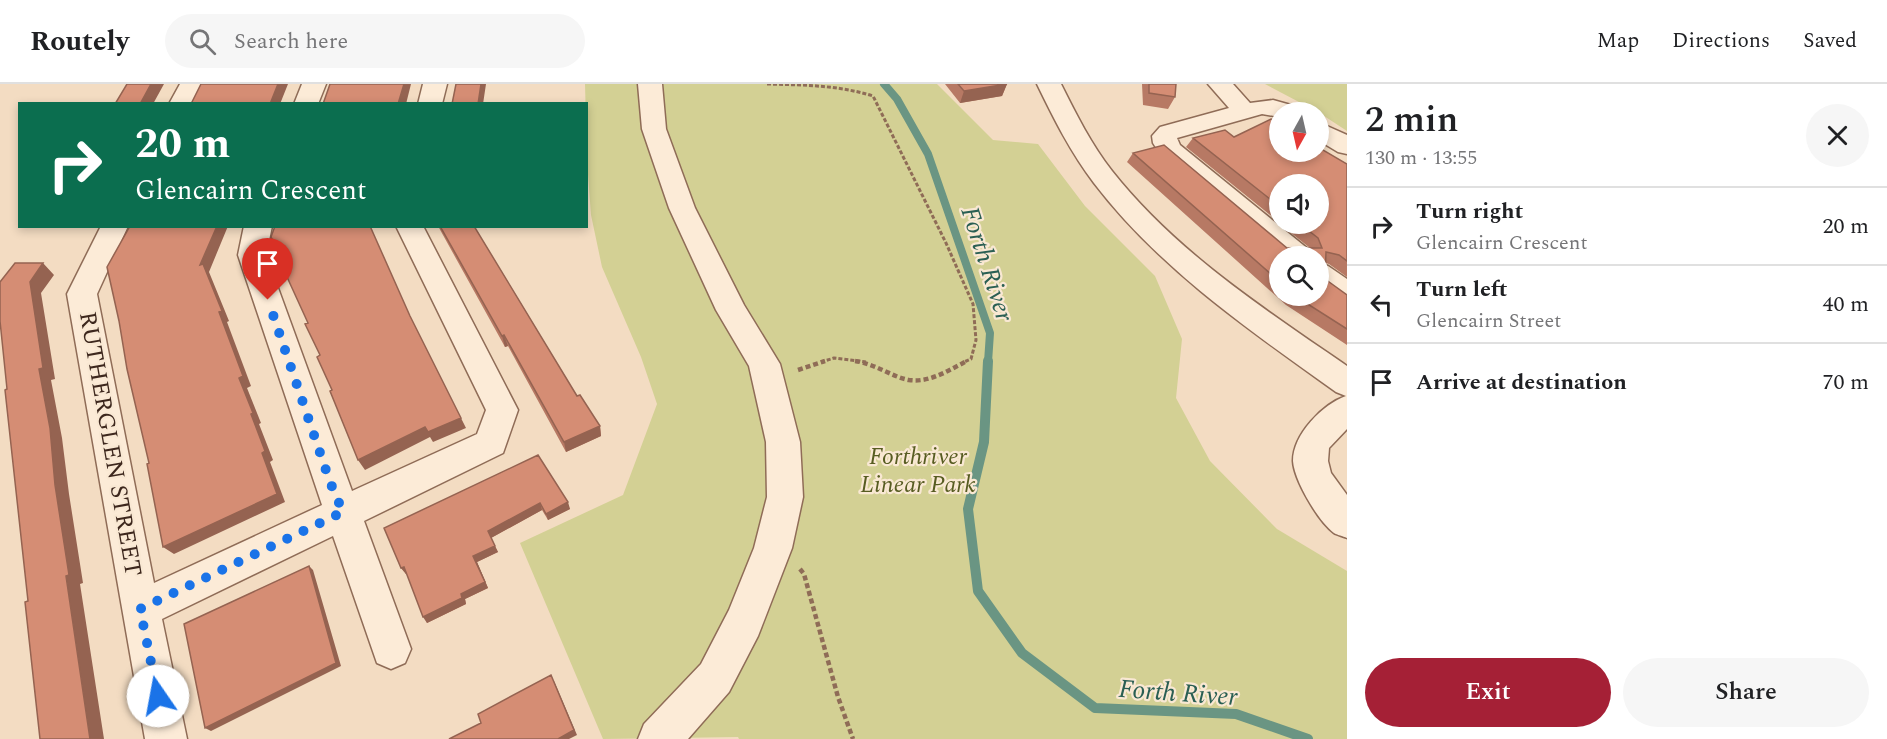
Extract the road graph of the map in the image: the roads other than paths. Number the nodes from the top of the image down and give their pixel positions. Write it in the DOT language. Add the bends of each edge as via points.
graph roads {
  1 [pos="192,84"];
  2 [pos="314,84"];
  3 [pos="435,84"];
  4 [pos="650,84"];
  5 [pos="1049,84"];
  6 [pos="1220,84"];
  7 [pos="182,102"];
  8 [pos="307,102"];
  9 [pos="430,102"];
  10 [pos="1269,108"];
  11 [pos="1244,111"];
  12 [pos="1329,135"];
  13 [pos="1347,146"];
  14 [pos="114,228"];
  15 [pos="258,228"];
  16 [pos="410,228"];
  17 [pos="1286,246"];
  18 [pos="1329,281"];
  19 [pos="1347,294"];
  20 [pos="1347,382"];
  21 [pos="1347,409"];
  22 [pos="343,512"];
  23 [pos="1347,520"];
  24 [pos="140,609"];
  25 [pos="391,649"];
  26 [pos="166,739"];
  27 [pos="659,739"];
  1 -- 7 [label="street"];
  2 -- 8 [label="street"];
  3 -- 9 [label="street"];
  4 -- 27 [label="street" via="654,129 682,208 731,310 764,364 783,442 785,497 773,548 744,622 715,678"];
  5 -- 20 [label="street" via="1077,141 1137,216 1195,272"];
  6 -- 11 [label="street"];
  10 -- 11 [label="street"];
  11 -- 17 [label="street" via="1169,132 1164,136 1165,143"];
  12 -- 13 [label="street"];
  14 -- 24 [label="street, RUTHERGLEN STREET" via="82,294"];
  15 -- 22 [label="street" via="252,255"];
  16 -- 22 [label="street" via="502,410 491,443"];
  18 -- 19 [label="street"];
  21 -- 23 [label="street" via="1316,439 1311,451 1318,485"];
  22 -- 24 [label="street"];
  22 -- 25 [label="street"];
  24 -- 26 [label="street, RUTHERGLEN STREET"];
}
